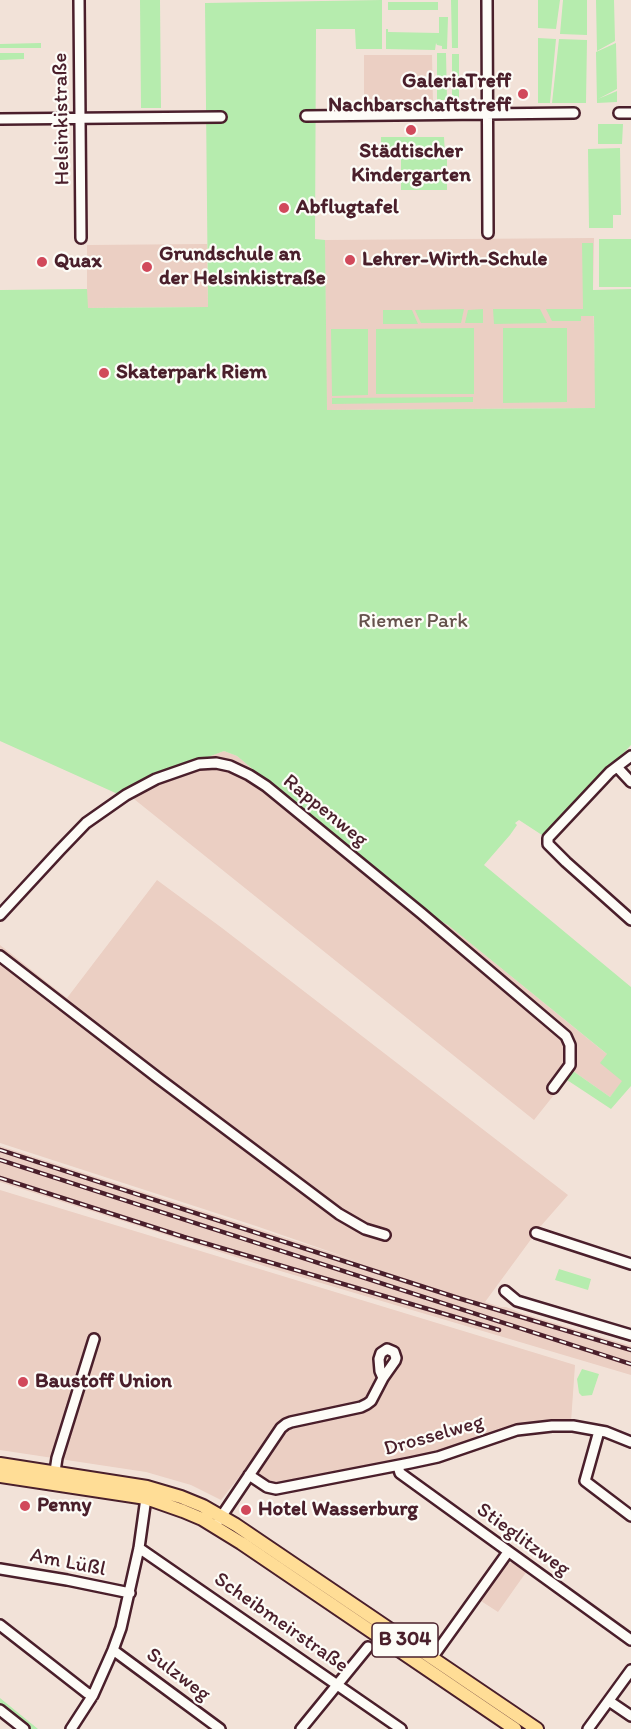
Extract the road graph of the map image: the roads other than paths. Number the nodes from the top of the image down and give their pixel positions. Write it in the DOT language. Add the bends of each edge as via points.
graph roads {
  1 [pos="79,0"];
  2 [pos="487,0"];
  3 [pos="631,112"];
  4 [pos="574,113"];
  5 [pos="619,113"];
  6 [pos="487,114"];
  7 [pos="306,116"];
  8 [pos="221,117"];
  9 [pos="80,118"];
  10 [pos="0,119"];
  11 [pos="488,233"];
  12 [pos="81,238"];
  13 [pos="631,756"];
  14 [pos="617,767"];
  15 [pos="631,782"];
  16 [pos="0,915"];
  17 [pos="631,920"];
  18 [pos="0,956"];
  19 [pos="553,1088"];
  20 [pos="536,1233"];
  21 [pos="385,1234"];
  22 [pos="631,1264"];
  23 [pos="505,1291"];
  24 [pos="631,1335"];
  25 [pos="94,1339"];
  26 [pos="383,1378"];
  27 [pos="599,1431"];
  28 [pos="631,1442"];
  29 [pos="0,1464"];
  30 [pos="398,1466"];
  31 [pos="249,1475"];
  32 [pos="0,1476"];
  33 [pos="54,1478"];
  34 [pos="146,1498"];
  35 [pos="631,1516"];
  36 [pos="218,1521"];
  37 [pos="139,1548"];
  38 [pos="508,1552"];
  39 [pos="0,1569"];
  40 [pos="130,1593"];
  41 [pos="0,1625"];
  42 [pos="631,1640"];
  43 [pos="368,1647"];
  44 [pos="113,1650"];
  45 [pos="432,1658"];
  46 [pos="631,1670"];
  47 [pos="338,1684"];
  48 [pos="93,1695"];
  49 [pos="609,1701"];
  50 [pos="0,1710"];
  51 [pos="631,1716"];
  52 [pos="24,1729"];
  53 [pos="71,1729"];
  54 [pos="220,1729"];
  55 [pos="301,1729"];
  56 [pos="401,1729"];
  57 [pos="515,1729"];
  58 [pos="537,1729"];
  59 [pos="588,1729"];
  1 -- 9 [label="street, Helsinkistraße"];
  2 -- 6 [label="street"];
  3 -- 5 [label="street"];
  4 -- 6 [label="street"];
  6 -- 7 [label="street"];
  6 -- 11 [label="street"];
  8 -- 9 [label="street"];
  9 -- 10 [label="street"];
  9 -- 12 [label="street, Helsinkistraße"];
  13 -- 14 [label="street"];
  14 -- 15 [label="street"];
  14 -- 17 [label="street" via="548,838 548,844"];
  16 -- 19 [label="street, Rappenweg" via="86,823 126,795 156,779 199,764 230,766 266,786 566,1036 572,1058"];
  18 -- 21 [label="street" via="339,1214 365,1229"];
  20 -- 22 [label="street"];
  23 -- 24 [label="street" via="517,1301"];
  25 -- 33 [label="street"];
  26 -- 31 [label="street" via="371,1401 361,1407 286,1424"];
  27 -- 28 [label="street, Drosselweg"];
  27 -- 30 [label="street, Drosselweg" via="565,1426 517,1430"];
  27 -- 35 [label="street" via="585,1481"];
  29 -- 33 [label="main road, B 304"];
  30 -- 31 [label="street, Drosselweg" via="276,1489"];
  30 -- 38 [label="street, Stieglitzweg" via="400,1473"];
  31 -- 36 [label="street"];
  32 -- 33 [label="main road, B 304"];
  33 -- 34 [label="main road, B 304"];
  33 -- 36 [label="main road, B 304" via="123,1482 162,1491 203,1506"];
  34 -- 36 [label="main road, B 304"];
  34 -- 37 [label="street"];
  36 -- 45 [label="main road, B 304"];
  36 -- 57 [label="main road, B 304"];
  37 -- 40 [label="street"];
  37 -- 47 [label="street, Scheibmeirstraße"];
  38 -- 42 [label="street, Stieglitzweg"];
  38 -- 45 [label="street"];
  39 -- 40 [label="street, Am Lüßl"];
  40 -- 44 [label="street"];
  41 -- 48 [label="street"];
  43 -- 47 [label="street"];
  44 -- 48 [label="street"];
  44 -- 54 [label="street, Sulzweg"];
  45 -- 58 [label="main road, B 304"];
  46 -- 49 [label="street"];
  47 -- 55 [label="street"];
  47 -- 56 [label="street, Scheibmeirstraße"];
  48 -- 53 [label="street"];
  49 -- 51 [label="street"];
  49 -- 59 [label="street"];
  50 -- 52 [label="street"];
}
